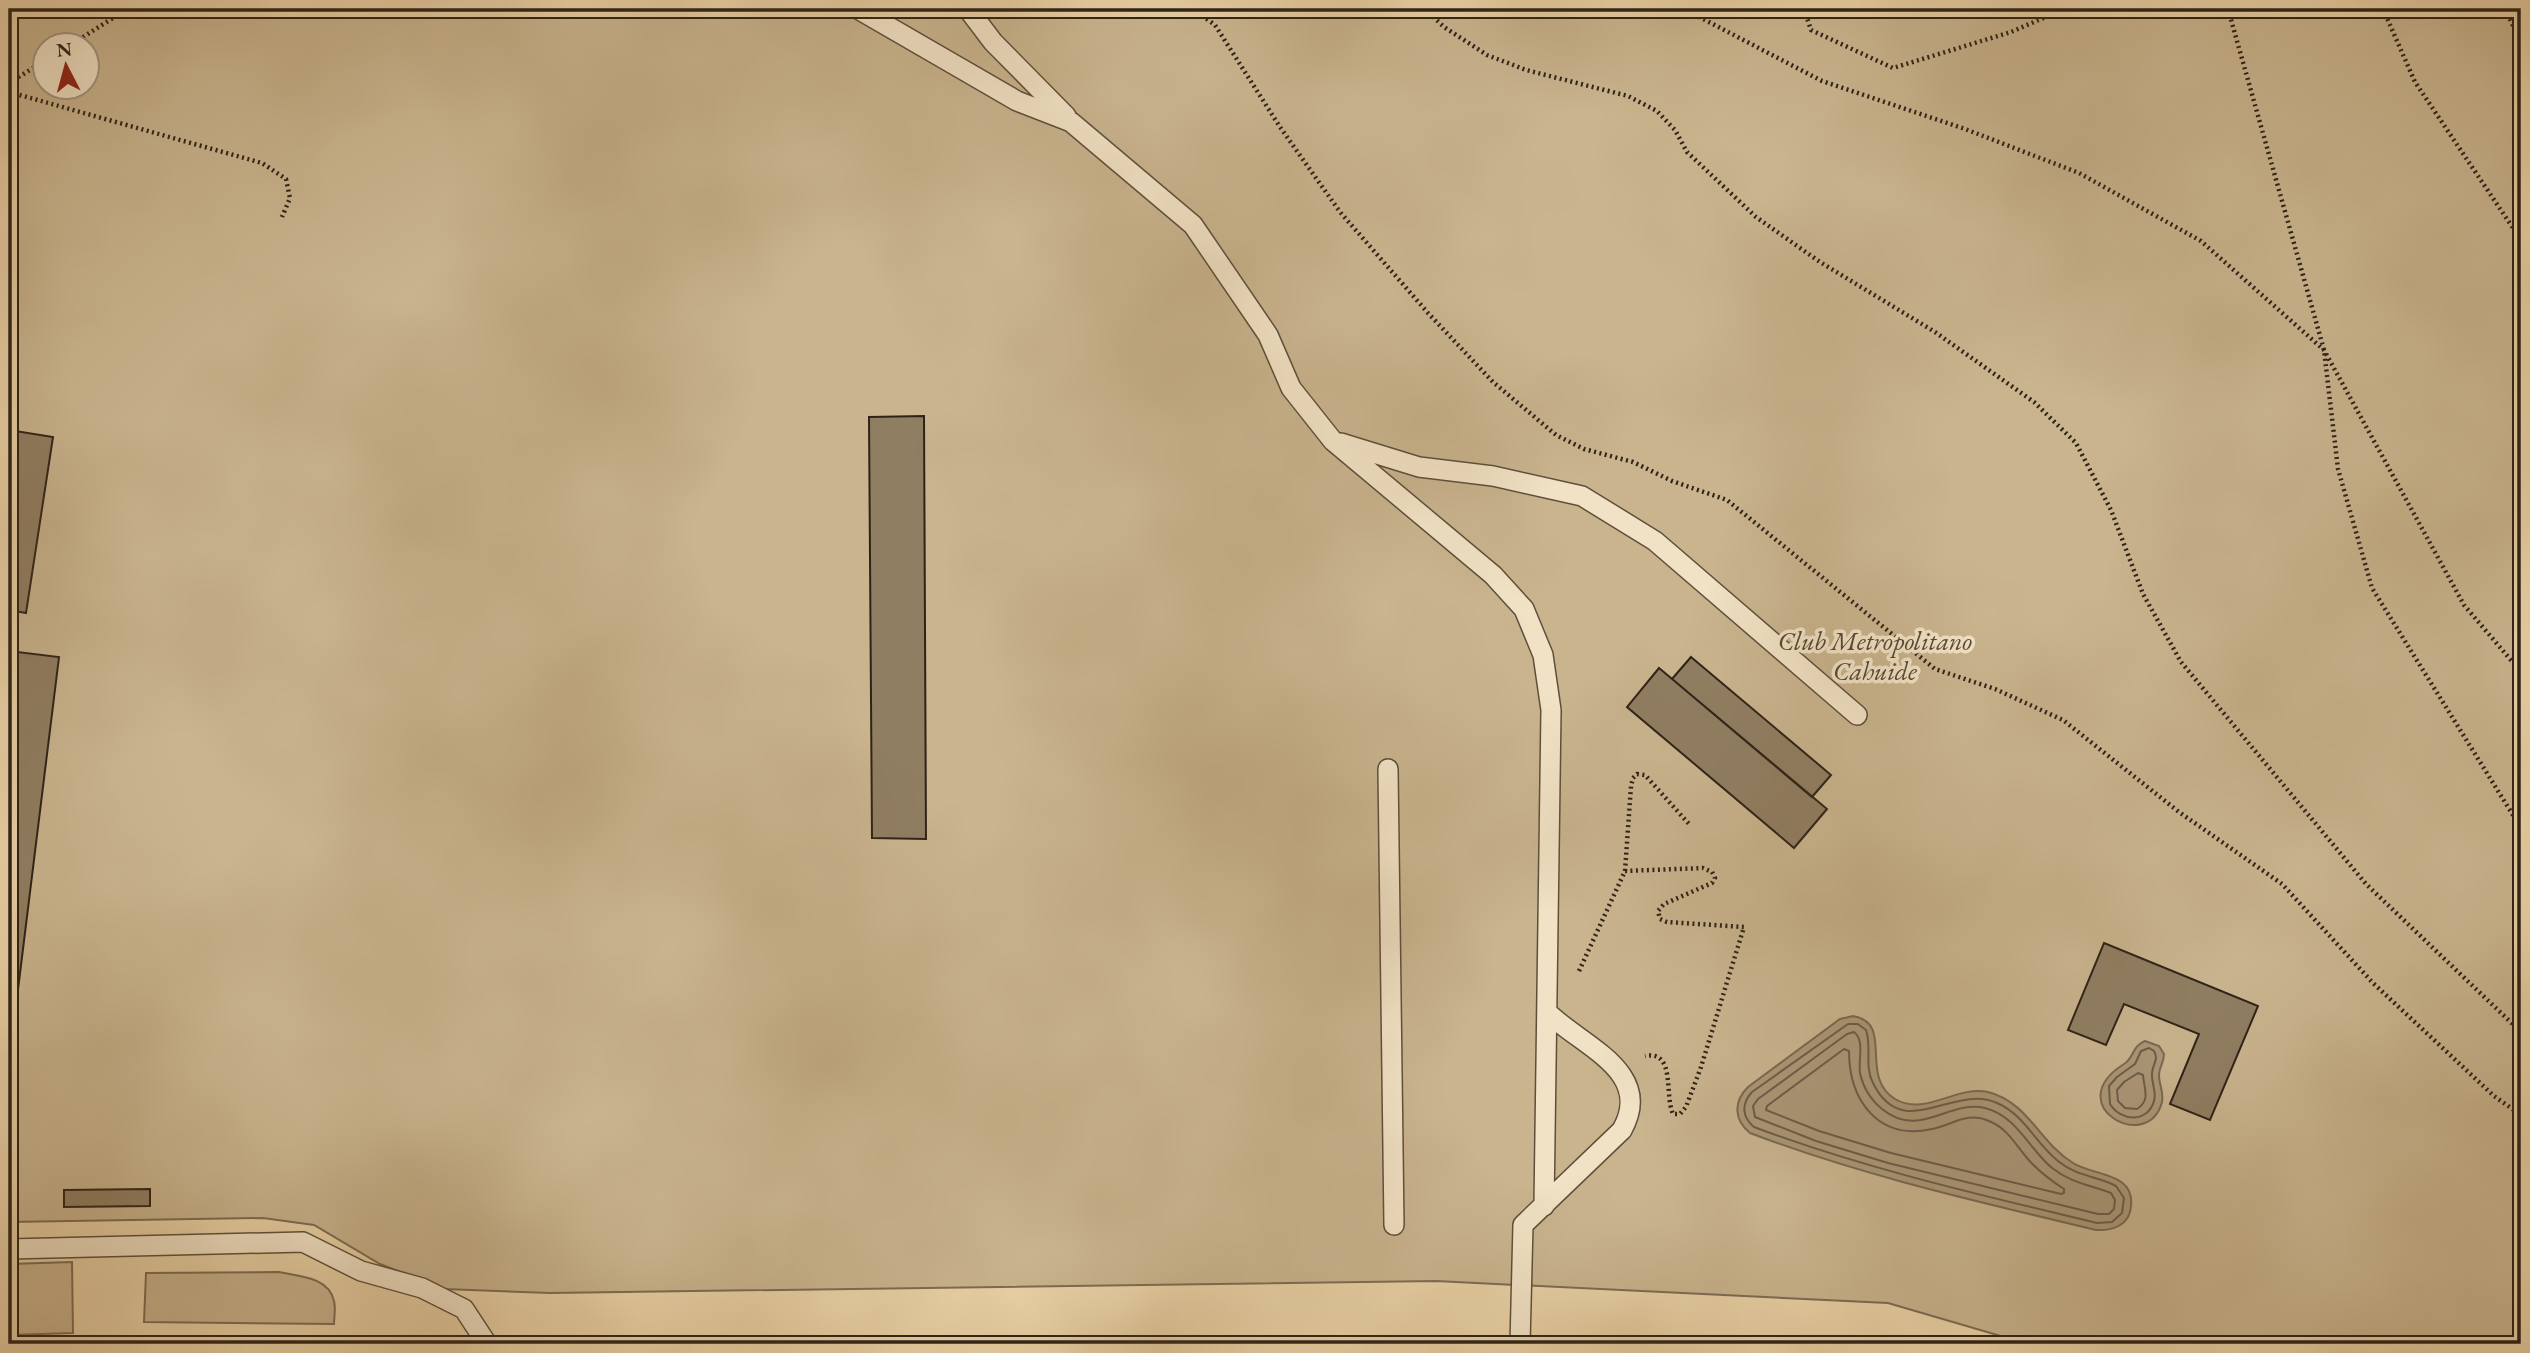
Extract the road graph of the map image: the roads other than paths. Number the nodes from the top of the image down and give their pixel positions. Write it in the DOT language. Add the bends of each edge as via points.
graph roads {
  1 [pos="859,9"];
  2 [pos="968,9"];
  3 [pos="1072,122"];
  4 [pos="1333,441"];
  5 [pos="1857,715"];
  6 [pos="1388,769"];
  7 [pos="1553,1018"];
  8 [pos="1544,1206"];
  9 [pos="1394,1225"];
  10 [pos="9,1249"];
  11 [pos="487,1344"];
  12 [pos="1520,1344"];
  1 -- 3 [label="lane" via="1017,101"];
  2 -- 3 [label="lane" via="993,42"];
  3 -- 4 [label="lane" via="1193,225 1268,335 1291,388"];
  4 -- 5 [label="lane" via="1419,467 1493,475 1582,496 1655,541"];
  4 -- 7 [label="lane" via="1493,575 1524,609 1543,655 1551,710"];
  6 -- 9 [label="lane"];
  7 -- 8 [label="lane"];
  7 -- 8 [label="lane" via="1624,1077 1631,1094 1631,1114 1622,1130"];
  8 -- 12 [label="lane" via="1523,1225"];
  10 -- 11 [label="lane" via="303,1242 361,1270 422,1288 464,1309"];
}
